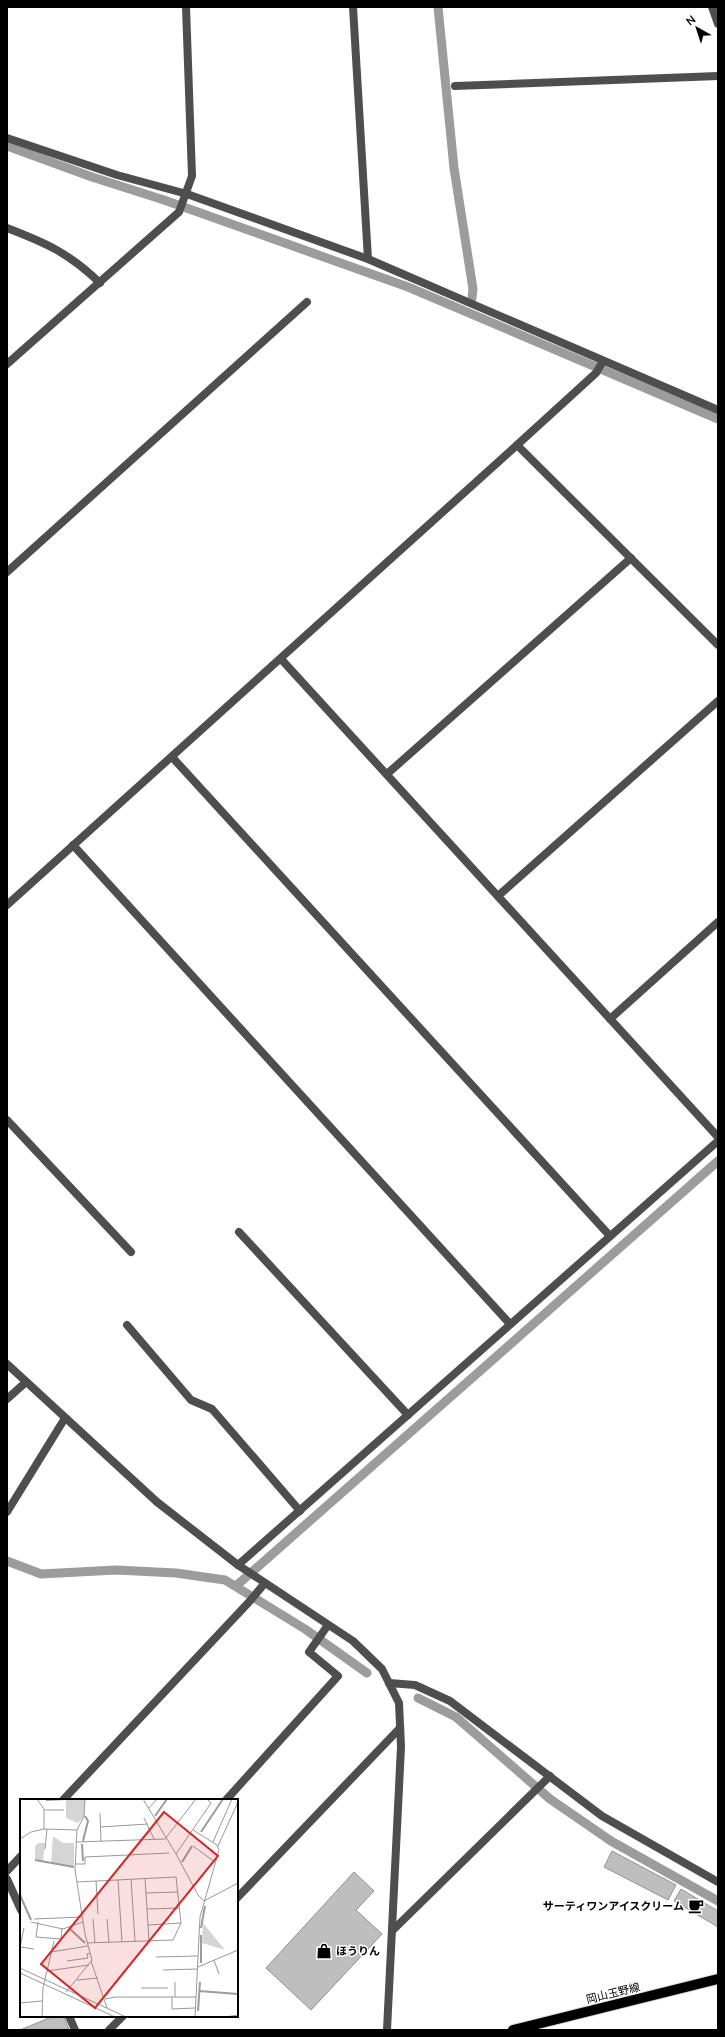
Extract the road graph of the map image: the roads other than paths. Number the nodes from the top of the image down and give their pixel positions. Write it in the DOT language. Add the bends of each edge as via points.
graph roads {
  1 [pos="186,7"];
  2 [pos="353,7"];
  3 [pos="712,7"];
  4 [pos="718,24"];
  5 [pos="718,76"];
  6 [pos="455,86"];
  7 [pos="7,138"];
  8 [pos="186,198"];
  9 [pos="7,228"];
  10 [pos="368,259"];
  11 [pos="100,283"];
  12 [pos="307,302"];
  13 [pos="602,362"];
  14 [pos="7,364"];
  15 [pos="718,410"];
  16 [pos="517,445"];
  17 [pos="631,558"];
  18 [pos="7,572"];
  19 [pos="718,645"];
  20 [pos="281,659"];
  21 [pos="718,700"];
  22 [pos="172,757"];
  23 [pos="387,774"];
  24 [pos="74,845"];
  25 [pos="498,896"];
  26 [pos="7,905"];
  27 [pos="718,922"];
  28 [pos="610,1019"];
  29 [pos="7,1120"];
  30 [pos="718,1137"];
  31 [pos="718,1140"];
  32 [pos="239,1232"];
  33 [pos="610,1236"];
  34 [pos="131,1252"];
  35 [pos="510,1324"];
  36 [pos="127,1325"];
  37 [pos="7,1364"];
  38 [pos="26,1382"];
  39 [pos="7,1399"];
  40 [pos="408,1415"];
  41 [pos="65,1418"];
  42 [pos="300,1511"];
  43 [pos="7,1512"];
  44 [pos="238,1565"];
  45 [pos="265,1583"];
  46 [pos="328,1625"];
  47 [pos="389,1683"];
  48 [pos="400,1728"];
  49 [pos="550,1776"];
  50 [pos="64,1799"];
  51 [pos="227,1799"];
  52 [pos="20,1857"];
  53 [pos="7,1871"];
  54 [pos="7,1879"];
  55 [pos="718,1882"];
  56 [pos="238,1897"];
  57 [pos="20,1908"];
  58 [pos="393,1930"];
  59 [pos="718,1979"];
  60 [pos="69,2017"];
  61 [pos="122,2017"];
  62 [pos="75,2030"];
  63 [pos="109,2030"];
  64 [pos="388,2030"];
  65 [pos="513,2030"];
  1 -- 8 [label="street" via="192,176"];
  2 -- 10 [label="street"];
  3 -- 4 [label="street"];
  5 -- 6 [label="street"];
  7 -- 8 [label="street"];
  8 -- 10 [label="street"];
  8 -- 11 [label="street" via="179,212"];
  9 -- 11 [label="street" via="47,243 81,265"];
  10 -- 13 [label="street"];
  11 -- 14 [label="street"];
  12 -- 18 [label="street"];
  13 -- 15 [label="street"];
  13 -- 16 [label="street" via="596,373"];
  16 -- 17 [label="street"];
  16 -- 20 [label="street"];
  17 -- 19 [label="street"];
  17 -- 23 [label="street"];
  20 -- 22 [label="street"];
  20 -- 23 [label="street"];
  21 -- 25 [label="street"];
  22 -- 24 [label="street"];
  22 -- 33 [label="street"];
  23 -- 25 [label="street"];
  24 -- 26 [label="street"];
  24 -- 35 [label="street"];
  25 -- 28 [label="street"];
  27 -- 28 [label="street"];
  28 -- 30 [label="street"];
  29 -- 34 [label="street"];
  31 -- 33 [label="street"];
  32 -- 40 [label="street"];
  33 -- 35 [label="street"];
  35 -- 40 [label="street"];
  36 -- 42 [label="street" via="191,1400 212,1409"];
  37 -- 38 [label="street"];
  38 -- 39 [label="street"];
  38 -- 41 [label="street"];
  40 -- 42 [label="street"];
  41 -- 43 [label="street"];
  41 -- 44 [label="street" via="157,1502"];
  42 -- 44 [label="street"];
  44 -- 45 [label="street"];
  45 -- 46 [label="street"];
  45 -- 50 [label="street"];
  46 -- 47 [label="street" via="353,1641 382,1669"];
  46 -- 51 [label="street" via="309,1652 338,1676"];
  47 -- 48 [label="street" via="399,1703"];
  47 -- 49 [label="street" via="415,1685 450,1701"];
  48 -- 56 [label="street"];
  48 -- 58 [label="street"];
  49 -- 55 [label="street" via="602,1816"];
  49 -- 58 [label="street"];
  52 -- 53 [label="street"];
  54 -- 57 [label="street"];
  58 -- 64 [label="street"];
  59 -- 65 [label="main road, 岡山玉野線"];
  60 -- 62 [label="street"];
  61 -- 63 [label="street"];
}
